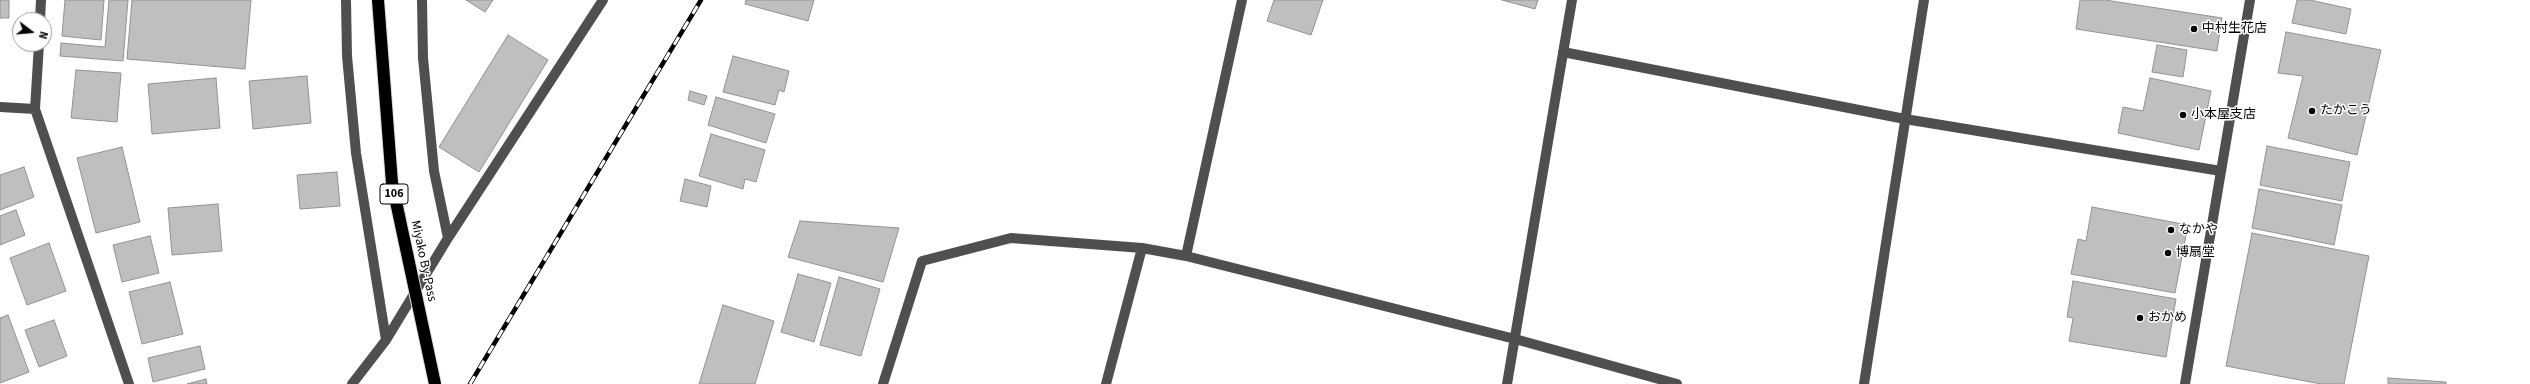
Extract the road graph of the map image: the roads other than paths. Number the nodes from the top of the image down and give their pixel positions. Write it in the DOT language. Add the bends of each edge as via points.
graph roads {
  1 [pos="41,0"];
  2 [pos="346,0"];
  3 [pos="378,0"];
  4 [pos="422,0"];
  5 [pos="603,0"];
  6 [pos="1242,0"];
  7 [pos="1572,0"];
  8 [pos="1924,0"];
  9 [pos="2250,0"];
  10 [pos="40,12"];
  11 [pos="39,52"];
  12 [pos="1563,52"];
  13 [pos="0,108"];
  14 [pos="35,109"];
  15 [pos="1905,119"];
  16 [pos="2221,171"];
  17 [pos="448,238"];
  18 [pos="1142,248"];
  19 [pos="1186,256"];
  20 [pos="1514,339"];
  21 [pos="386,340"];
  22 [pos="129,384"];
  23 [pos="352,384"];
  24 [pos="435,384"];
  25 [pos="883,384"];
  26 [pos="1106,384"];
  27 [pos="1507,384"];
  28 [pos="1677,384"];
  29 [pos="1864,384"];
  30 [pos="2185,384"];
  1 -- 10 [label="street"];
  2 -- 21 [label="street" via="347,56 356,153"];
  3 -- 24 [label="highway, Miyako By-Pass / 106, bridge" via="392,184"];
  4 -- 17 [label="street" via="423,58 434,171"];
  5 -- 17 [label="street"];
  6 -- 19 [label="street"];
  7 -- 12 [label="street"];
  8 -- 15 [label="street"];
  9 -- 16 [label="street"];
  11 -- 14 [label="street"];
  12 -- 15 [label="street"];
  12 -- 20 [label="street"];
  13 -- 14 [label="street"];
  14 -- 22 [label="street"];
  15 -- 16 [label="street"];
  15 -- 29 [label="street"];
  16 -- 30 [label="street"];
  17 -- 21 [label="street"];
  18 -- 19 [label="street"];
  18 -- 25 [label="street" via="1011,238 922,261"];
  18 -- 26 [label="street"];
  19 -- 20 [label="street"];
  20 -- 27 [label="street"];
  20 -- 28 [label="street"];
  21 -- 23 [label="street"];
}
